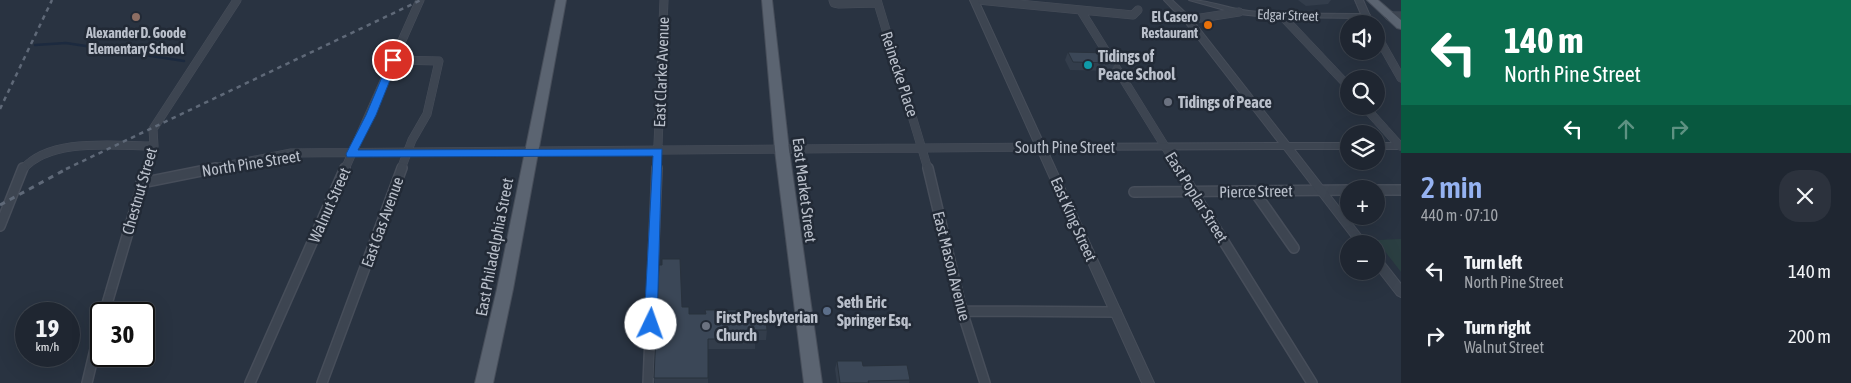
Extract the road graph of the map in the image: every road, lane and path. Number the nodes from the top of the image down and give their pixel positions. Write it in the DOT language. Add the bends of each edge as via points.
graph roads {
  1 [pos="237,0"];
  2 [pos="420,0"];
  3 [pos="562,0"];
  4 [pos="664,0"];
  5 [pos="767,0"];
  6 [pos="833,0"];
  7 [pos="974,0"];
  8 [pos="978,0"];
  9 [pos="1168,0"];
  10 [pos="1193,0"];
  11 [pos="1359,0"];
  12 [pos="1372,0"];
  13 [pos="877,1"];
  14 [pos="1138,10"];
  15 [pos="1081,11"];
  16 [pos="1239,12"];
  17 [pos="1366,15"];
  18 [pos="1282,16"];
  19 [pos="1340,16"];
  20 [pos="1389,16"];
  21 [pos="1401,16"];
  22 [pos="1188,20"];
  23 [pos="1401,26"];
  24 [pos="1385,50"];
  25 [pos="393,60"];
  26 [pos="1340,77"];
  27 [pos="1401,78"];
  28 [pos="1372,115"];
  29 [pos="154,146"];
  30 [pos="1287,146"];
  31 [pos="1340,146"];
  32 [pos="1385,146"];
  33 [pos="1401,146"];
  34 [pos="1166,147"];
  35 [pos="923,148"];
  36 [pos="1041,148"];
  37 [pos="782,150"];
  38 [pos="531,152"];
  39 [pos="659,152"];
  40 [pos="351,154"];
  41 [pos="407,154"];
  42 [pos="141,183"];
  43 [pos="1322,190"];
  44 [pos="1340,190"];
  45 [pos="1385,190"];
  46 [pos="1401,190"];
  47 [pos="1194,191"];
  48 [pos="1254,191"];
  49 [pos="1134,192"];
  50 [pos="0,226"];
  51 [pos="1357,235"];
  52 [pos="1294,248"];
  53 [pos="1385,272"];
  54 [pos="1401,292"];
  55 [pos="107,302"];
  56 [pos="962,311"];
  57 [pos="1116,312"];
  58 [pos="91,367"];
  59 [pos="87,383"];
  60 [pos="250,383"];
  61 [pos="322,383"];
  62 [pos="484,383"];
  63 [pos="648,383"];
  64 [pos="812,383"];
  65 [pos="985,383"];
  66 [pos="1148,383"];
  67 [pos="1312,383"];
  1 -- 29 [label="street, Chestnut Street" via="153,129"];
  2 -- 25 [label="street, Walnut Street"];
  3 -- 38 [label="main road, East Philadelphia Street"];
  4 -- 39 [label="street, East Clarke Avenue"];
  5 -- 37 [label="main road, East Market Street"];
  6 -- 13 [label="street" via="839,4"];
  7 -- 36 [label="street, East King Street"];
  8 -- 15 [label="street"];
  9 -- 22 [label="street"];
  10 -- 16 [label="street, Edgar Street"];
  11 -- 17 [label="street"];
  12 -- 20 [label="main road"];
  13 -- 35 [label="street, Reinecke Place"];
  14 -- 15 [label="street" via="1133,14"];
  15 -- 34 [label="street, East Poplar Street"];
  16 -- 18 [label="street, Edgar Street"];
  16 -- 22 [label="street, Edgar Street"];
  18 -- 19 [label="street, Edgar Street"];
  18 -- 26 [label="street"];
  20 -- 21 [label="street"];
  20 -- 23 [label="main road"];
  22 -- 30 [label="street"];
  24 -- 27 [label="street"];
  25 -- 40 [label="street, Walnut Street"];
  25 -- 41 [label="street, East Gas Avenue" via="438,60 427,114"];
  28 -- 33 [label="street"];
  29 -- 42 [label="street, Chestnut Street"];
  29 -- 50 [label="street" via="66,147 38,156 23,168"];
  30 -- 31 [label="street, South Pine Street"];
  30 -- 34 [label="street, South Pine Street"];
  30 -- 43 [label="street"];
  32 -- 33 [label="street"];
  34 -- 36 [label="street, South Pine Street"];
  34 -- 47 [label="street, East Poplar Street"];
  35 -- 36 [label="street, South Pine Street"];
  35 -- 37 [label="street, South Pine Street"];
  35 -- 56 [label="street, East Mason Avenue"];
  36 -- 57 [label="street, East King Street"];
  37 -- 39 [label="street, North Pine Street"];
  37 -- 64 [label="main road, East Market Street"];
  38 -- 39 [label="street, North Pine Street"];
  38 -- 41 [label="street, North Pine Street"];
  38 -- 62 [label="main road, East Philadelphia Street"];
  39 -- 63 [label="street, East Clarke Avenue"];
  40 -- 41 [label="street, North Pine Street"];
  40 -- 42 [label="street, North Pine Street" via="291,154"];
  40 -- 60 [label="street, Walnut Street"];
  41 -- 61 [label="street, East Gas Avenue"];
  42 -- 55 [label="street, Chestnut Street"];
  43 -- 44 [label="street, Pierce Street"];
  43 -- 48 [label="street, Pierce Street"];
  43 -- 51 [label="street"];
  45 -- 46 [label="street"];
  47 -- 48 [label="street, Pierce Street"];
  47 -- 49 [label="street, Pierce Street"];
  47 -- 67 [label="street, East Poplar Street"];
  48 -- 52 [label="street"];
  53 -- 54 [label="street"];
  56 -- 57 [label="street"];
  56 -- 65 [label="street, East Mason Avenue"];
  57 -- 66 [label="street, East King Street"];
  58 -- 59 [label="street"];
}
